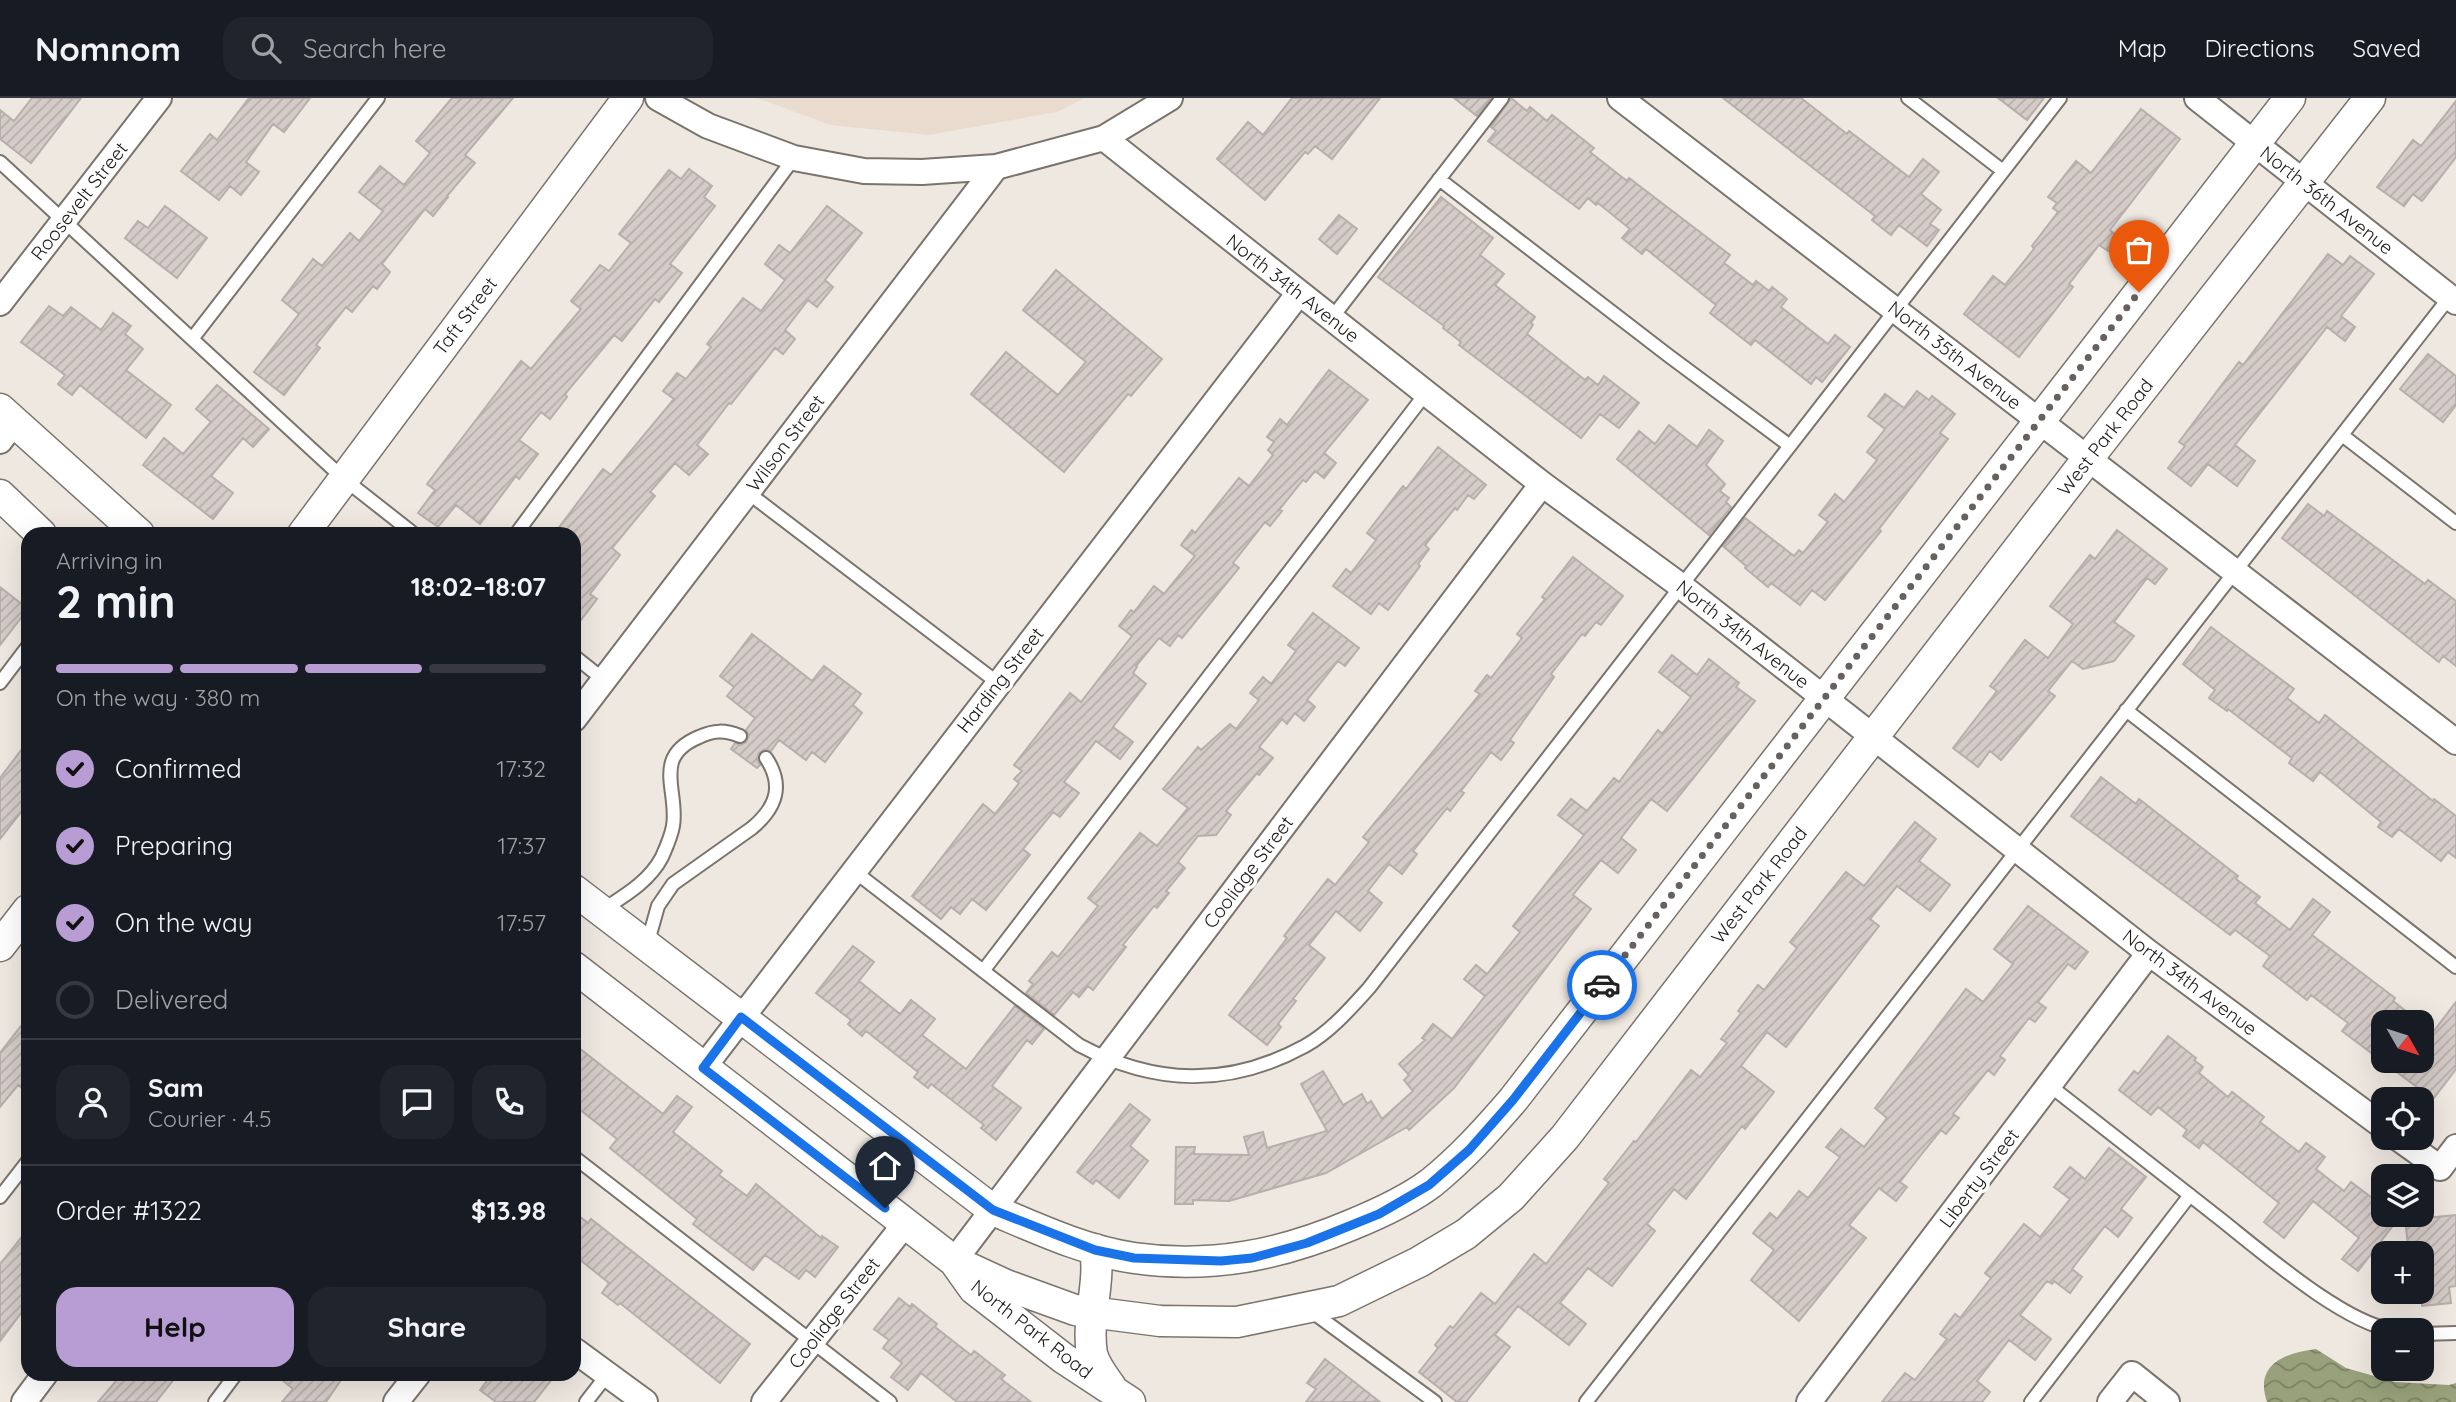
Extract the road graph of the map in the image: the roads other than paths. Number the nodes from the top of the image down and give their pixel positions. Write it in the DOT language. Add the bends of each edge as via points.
graph roads {
  1 [pos="159,98"];
  2 [pos="378,98"];
  3 [pos="628,98"];
  4 [pos="657,98"];
  5 [pos="1170,98"];
  6 [pos="1502,98"];
  7 [pos="1620,98"];
  8 [pos="1908,98"];
  9 [pos="2060,98"];
  10 [pos="2197,98"];
  11 [pos="2290,98"];
  12 [pos="2370,98"];
  13 [pos="1104,138"];
  14 [pos="2255,143"];
  15 [pos="794,158"];
  16 [pos="0,162"];
  17 [pos="996,167"];
  18 [pos="2003,171"];
  19 [pos="1439,179"];
  20 [pos="2305,182"];
  21 [pos="64,220"];
  22 [pos="1298,293"];
  23 [pos="2454,296"];
  24 [pos="0,303"];
  25 [pos="1896,309"];
  26 [pos="1331,319"];
  27 [pos="192,339"];
  28 [pos="1426,393"];
  29 [pos="2040,420"];
  30 [pos="5,424"];
  31 [pos="2342,435"];
  32 [pos="1790,446"];
  33 [pos="2088,457"];
  34 [pos="344,480"];
  35 [pos="1542,484"];
  36 [pos="747,492"];
  37 [pos="0,495"];
  38 [pos="2456,523"];
  39 [pos="34,527"];
  40 [pos="130,527"];
  41 [pos="308,527"];
  42 [pos="405,527"];
  43 [pos="521,527"];
  44 [pos="2235,571"];
  45 [pos="1681,586"];
  46 [pos="21,655"];
  47 [pos="581,662"];
  48 [pos="604,680"];
  49 [pos="0,682"];
  50 [pos="998,683"];
  51 [pos="1824,697"];
  52 [pos="581,710"];
  53 [pos="2126,710"];
  54 [pos="740,736"];
  55 [pos="1874,736"];
  56 [pos="2456,742"];
  57 [pos="766,758"];
  58 [pos="2017,849"];
  59 [pos="854,870"];
  60 [pos="581,895"];
  61 [pos="601,911"];
  62 [pos="21,920"];
  63 [pos="0,946"];
  64 [pos="647,946"];
  65 [pos="2149,953"];
  66 [pos="2456,967"];
  67 [pos="983,971"];
  68 [pos="581,972"];
  69 [pos="741,1017"];
  70 [pos="1107,1060"];
  71 [pos="703,1068"];
  72 [pos="2049,1086"];
  73 [pos="2371,1117"];
  74 [pos="2456,1147"];
  75 [pos="2415,1150"];
  76 [pos="581,1162"];
  77 [pos="21,1170"];
  78 [pos="2190,1195"];
  79 [pos="0,1197"];
  80 [pos="993,1210"];
  81 [pos="905,1224"];
  82 [pos="1095,1250"];
  83 [pos="954,1261"];
  84 [pos="1306,1307"];
  85 [pos="1094,1312"];
  86 [pos="2371,1323"];
  87 [pos="2456,1333"];
  88 [pos="2434,1334"];
  89 [pos="812,1341"];
  90 [pos="581,1355"];
  91 [pos="607,1375"];
  92 [pos="40,1381"];
  93 [pos="231,1381"];
  94 [pos="412,1381"];
  95 [pos="1120,1395"];
  96 [pos="24,1402"];
  97 [pos="215,1402"];
  98 [pos="396,1402"];
  99 [pos="586,1402"];
  100 [pos="645,1402"];
  101 [pos="764,1402"];
  102 [pos="890,1402"];
  103 [pos="1435,1402"];
  104 [pos="1586,1402"];
  105 [pos="1809,1402"];
  106 [pos="2031,1402"];
  107 [pos="2110,1402"];
  108 [pos="2167,1402"];
  1 -- 21 [label="street, Roosevelt Street"];
  2 -- 27 [label="lane"];
  3 -- 34 [label="street, Taft Street"];
  4 -- 15 [label="street" via="708,126"];
  5 -- 13 [label="street"];
  6 -- 19 [label="lane"];
  7 -- 25 [label="street, North 35th Avenue"];
  8 -- 18 [label="lane"];
  9 -- 18 [label="lane"];
  10 -- 14 [label="street, North 36th Avenue"];
  11 -- 14 [label="street"];
  12 -- 20 [label="street, West Park Road"];
  13 -- 17 [label="street"];
  13 -- 22 [label="street, North 34th Avenue"];
  14 -- 20 [label="street, North 36th Avenue"];
  14 -- 29 [label="street"];
  15 -- 17 [label="street" via="864,171"];
  15 -- 43 [label="lane"];
  16 -- 21 [label="lane"];
  17 -- 36 [label="street, Wilson Street"];
  18 -- 25 [label="lane"];
  19 -- 26 [label="lane"];
  19 -- 32 [label="lane"];
  20 -- 23 [label="street, North 36th Avenue"];
  20 -- 33 [label="street, West Park Road"];
  21 -- 24 [label="street, Roosevelt Street"];
  21 -- 27 [label="lane"];
  22 -- 26 [label="street, North 34th Avenue"];
  22 -- 50 [label="street, Harding Street"];
  23 -- 31 [label="lane"];
  25 -- 29 [label="street, North 35th Avenue"];
  25 -- 32 [label="lane"];
  26 -- 28 [label="street, North 34th Avenue"];
  27 -- 34 [label="lane"];
  28 -- 35 [label="street, North 34th Avenue"];
  28 -- 67 [label="lane"];
  29 -- 33 [label="street, North 35th Avenue"];
  29 -- 51 [label="street"];
  30 -- 40 [label="street"];
  31 -- 38 [label="lane"];
  31 -- 44 [label="lane"];
  32 -- 45 [label="lane"];
  33 -- 44 [label="street, North 35th Avenue"];
  33 -- 55 [label="street, West Park Road"];
  34 -- 41 [label="street, Taft Street"];
  34 -- 42 [label="lane"];
  35 -- 45 [label="street, North 34th Avenue"];
  35 -- 70 [label="street, Coolidge Street"];
  36 -- 48 [label="street, Wilson Street"];
  36 -- 50 [label="lane"];
  37 -- 39 [label="street"];
  44 -- 53 [label="lane"];
  44 -- 56 [label="street, North 35th Avenue"];
  45 -- 51 [label="street, North 34th Avenue"];
  45 -- 70 [label="lane" via="1340,1020 1307,1045 1270,1062 1227,1073 1164,1076"];
  46 -- 49 [label="lane"];
  47 -- 48 [label="lane"];
  48 -- 52 [label="street, Wilson Street"];
  50 -- 59 [label="street, Harding Street"];
  51 -- 55 [label="street, North 34th Avenue"];
  51 -- 82 [label="street" via="1513,1100 1469,1150 1429,1185 1379,1214 1307,1243 1252,1258 1189,1261"];
  53 -- 58 [label="lane"];
  53 -- 66 [label="lane"];
  54 -- 61 [label="lane" via="711,731 682,746 672,762 673,825 660,860 648,877"];
  55 -- 58 [label="street, North 34th Avenue"];
  55 -- 84 [label="street, West Park Road" via="1565,1137 1511,1197 1466,1234 1419,1262 1339,1301"];
  57 -- 64 [label="lane" via="777,780 769,808 752,828 673,884 658,906"];
  58 -- 65 [label="street, North 34th Avenue"];
  58 -- 104 [label="lane"];
  59 -- 67 [label="lane"];
  59 -- 69 [label="street, Harding Street"];
  60 -- 61 [label="street"];
  61 -- 64 [label="street"];
  62 -- 63 [label="street"];
  64 -- 69 [label="street"];
  65 -- 72 [label="street, Liberty Street"];
  65 -- 73 [label="street, North 34th Avenue"];
  67 -- 70 [label="lane" via="1079,1045"];
  68 -- 71 [label="street, North Park Road"];
  69 -- 71 [label="street, Harding Street"];
  69 -- 80 [label="street"];
  70 -- 80 [label="street, Coolidge Street"];
  71 -- 81 [label="street, North Park Road"];
  72 -- 78 [label="lane"];
  72 -- 105 [label="street, Liberty Street"];
  74 -- 75 [label="street" via="2440,1168"];
  76 -- 89 [label="lane"];
  77 -- 79 [label="lane"];
  78 -- 86 [label="lane" via="2324,1297"];
  78 -- 106 [label="lane"];
  80 -- 82 [label="street"];
  80 -- 83 [label="street, Coolidge Street"];
  81 -- 83 [label="street, North Park Road"];
  81 -- 89 [label="street, Coolidge Street"];
  82 -- 85 [label="street"];
  83 -- 85 [label="street, West Park Road" via="1006,1285 1075,1310"];
  83 -- 95 [label="street, North Park Road" via="974,1289 1063,1358"];
  84 -- 85 [label="street, West Park Road" via="1237,1322 1160,1321"];
  84 -- 103 [label="lane"];
  85 -- 95 [label="street" via="1093,1356"];
  87 -- 88 [label="lane"];
  89 -- 101 [label="street, Coolidge Street"];
  89 -- 102 [label="lane"];
  90 -- 91 [label="street"];
  91 -- 99 [label="lane"];
  91 -- 100 [label="street"];
  92 -- 96 [label="street"];
  93 -- 97 [label="lane"];
  94 -- 98 [label="street"];
  107 -- 108 [label="street" via="2132,1374"];
}
